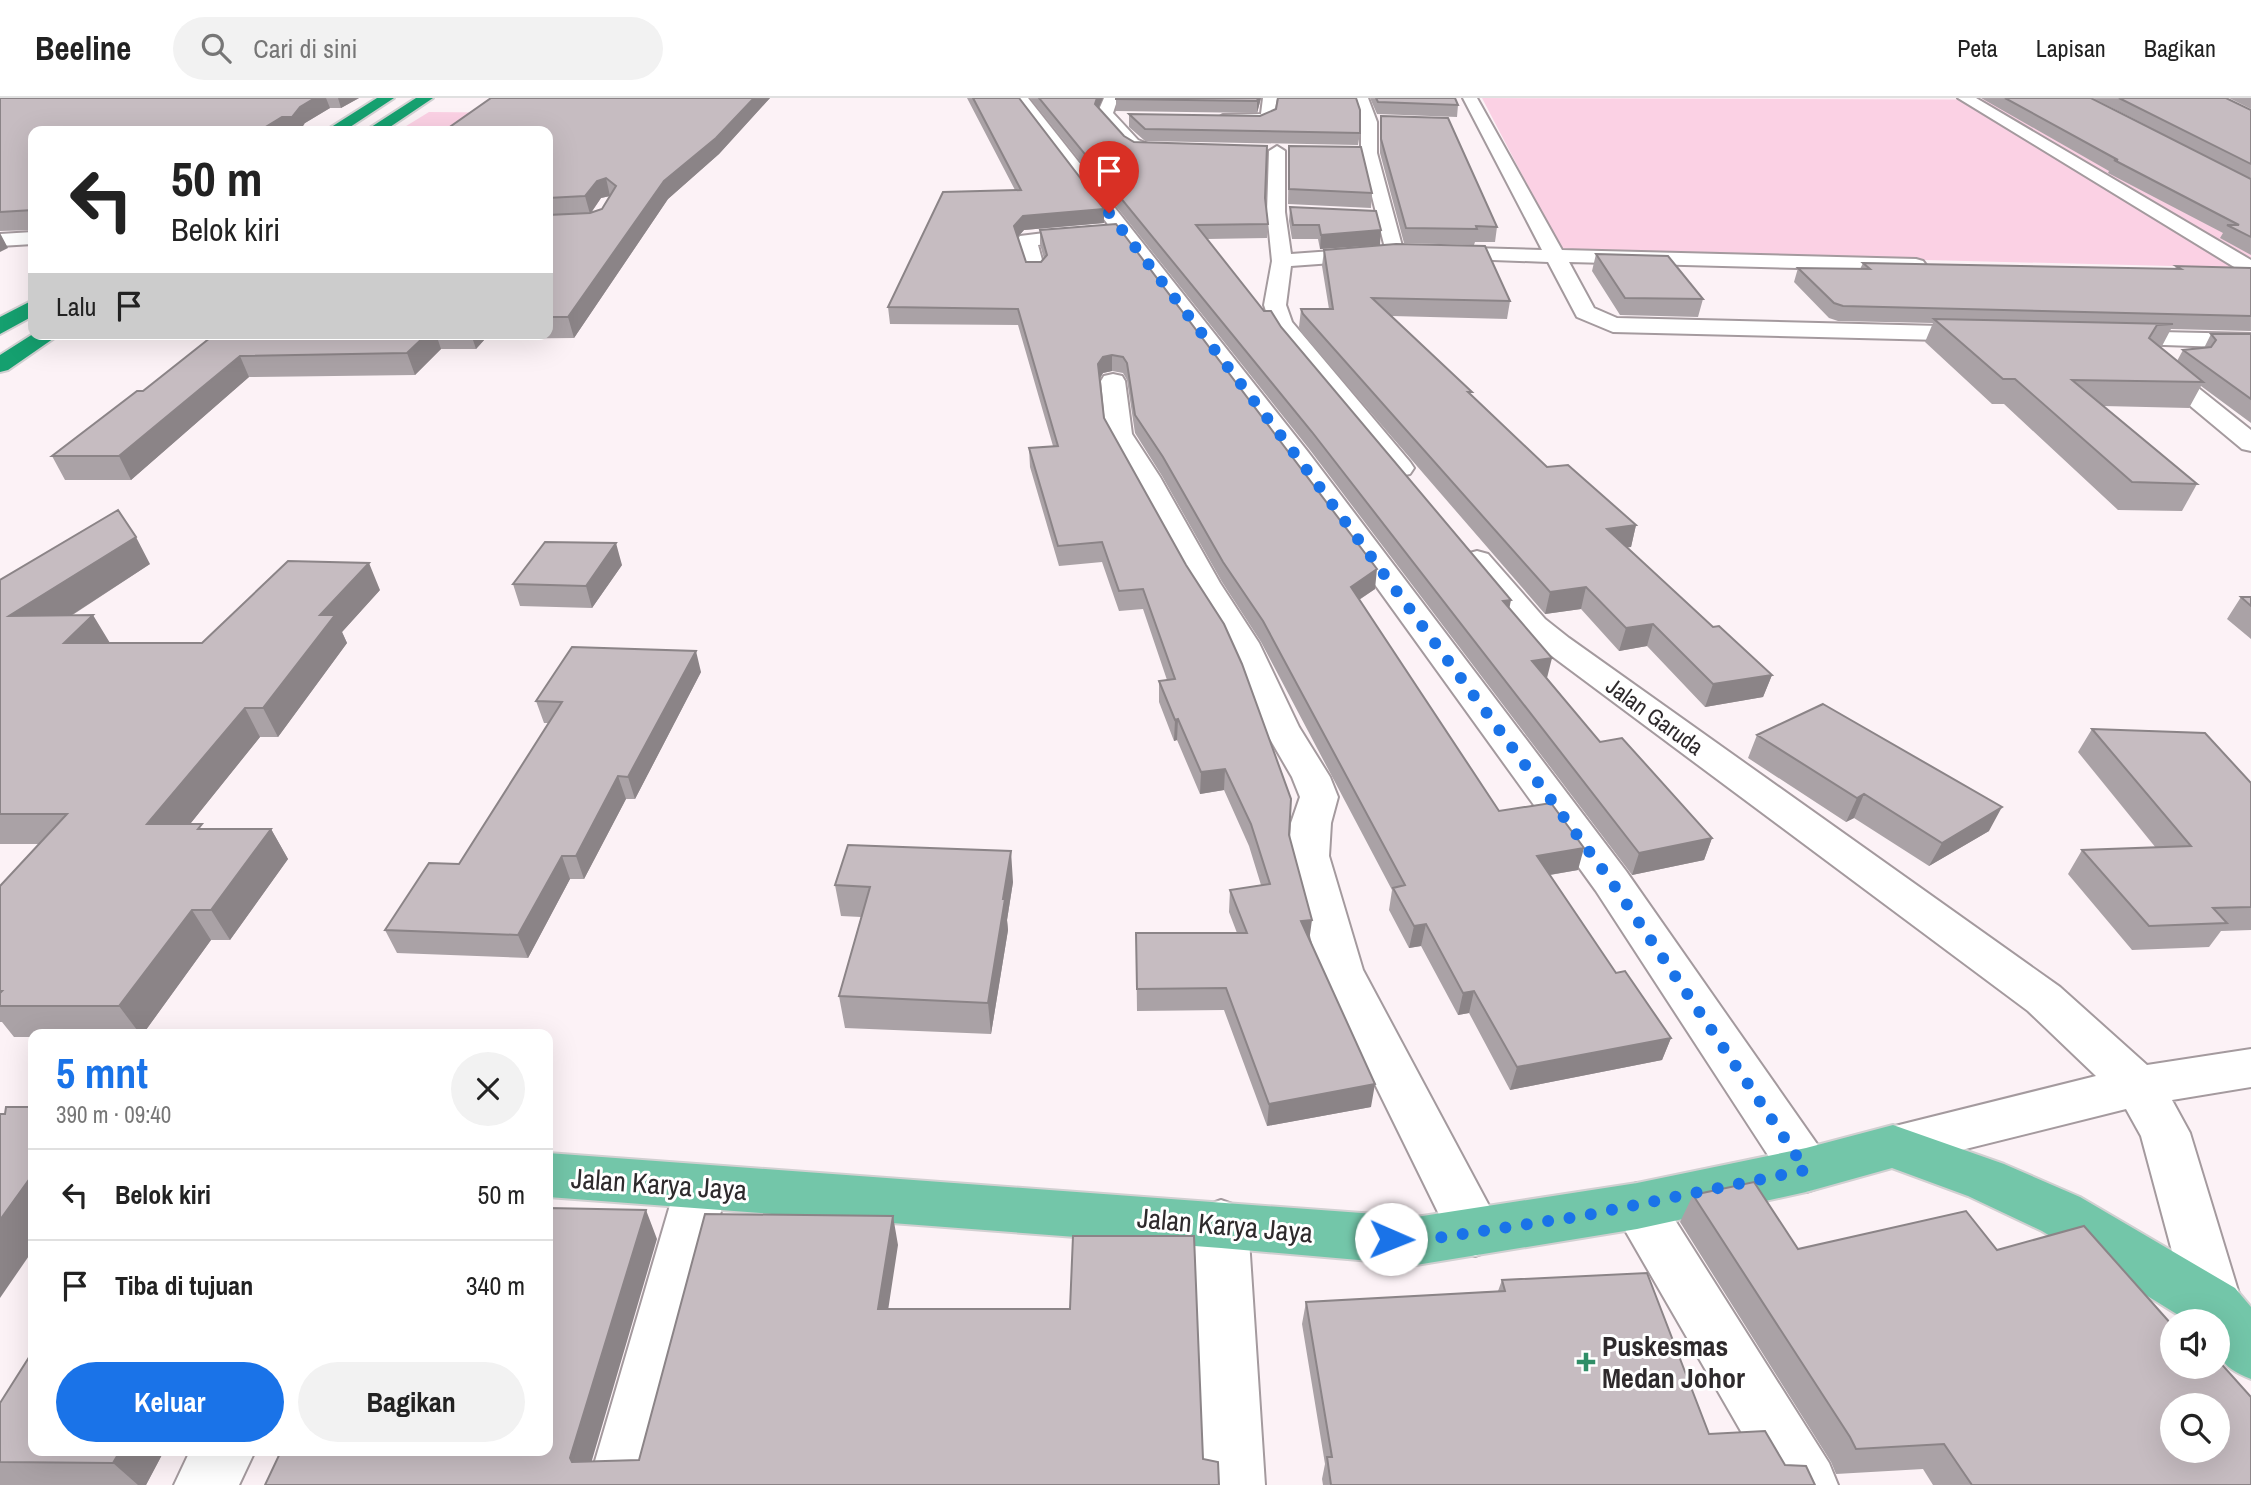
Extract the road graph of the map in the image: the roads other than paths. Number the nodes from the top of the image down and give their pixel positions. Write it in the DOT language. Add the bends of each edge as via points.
graph roads {
  1 [pos="387,98"];
  2 [pos="426,98"];
  3 [pos="1020,98"];
  4 [pos="1111,98"];
  5 [pos="1270,98"];
  6 [pos="1361,98"];
  7 [pos="1470,98"];
  8 [pos="1965,98"];
  9 [pos="1109,119"];
  10 [pos="1136,119"];
  11 [pos="1203,120"];
  12 [pos="340,126"];
  13 [pos="381,126"];
  14 [pos="1195,150"];
  15 [pos="1277,151"];
  16 [pos="1351,179"];
  17 [pos="1376,180"];
  18 [pos="1123,230"];
  19 [pos="28,238"];
  20 [pos="0,240"];
  21 [pos="1394,252"];
  22 [pos="1554,257"];
  23 [pos="1282,261"];
  24 [pos="1930,265"];
  25 [pos="2251,270"];
  26 [pos="1035,271"];
  27 [pos="2209,271"];
  28 [pos="28,310"];
  29 [pos="0,327"];
  30 [pos="2001,335"];
  31 [pos="2099,337"];
  32 [pos="40,340"];
  33 [pos="2251,341"];
  34 [pos="2251,357"];
  35 [pos="0,365"];
  36 [pos="1113,381"];
  37 [pos="2251,443"];
  38 [pos="1420,492"];
  39 [pos="1454,533"];
  40 [pos="2251,1068"];
  41 [pos="2138,1086"];
  42 [pos="1893,1146"];
  43 [pos="1806,1170"];
  44 [pos="553,1175"];
  45 [pos="701,1188"];
  46 [pos="1637,1206"];
  47 [pos="1220,1224"];
  48 [pos="1475,1232"];
  49 [pos="2215,1307"];
  50 [pos="2251,1351"];
  51 [pos="221,1456"];
  52 [pos="205,1485"];
  53 [pos="619,1485"];
  54 [pos="1234,1485"];
  55 [pos="1807,1485"];
  1 -- 12 [label="highway"];
  2 -- 13 [label="highway"];
  3 -- 18 [label="street"];
  4 -- 9 [label="street" via="1105,108"];
  5 -- 11 [label="street" via="1265,120"];
  6 -- 17 [label="street" via="1376,122 1363,153"];
  7 -- 22 [label="street" via="1476,125"];
  8 -- 25 [label="street"];
  9 -- 10 [label="street"];
  9 -- 14 [label="street" via="1140,149"];
  15 -- 23 [label="street" via="1283,176"];
  16 -- 17 [label="street"];
  17 -- 21 [label="street" via="1378,217"];
  18 -- 26 [label="street" via="1031,237 1027,244"];
  18 -- 43 [label="street" via="1611,881"];
  19 -- 20 [label="street"];
  21 -- 22 [label="street"];
  21 -- 23 [label="street"];
  22 -- 24 [label="street"];
  22 -- 30 [label="street" via="1585,312 1613,325"];
  23 -- 38 [label="street" via="1275,304 1281,323"];
  25 -- 27 [label="street"];
  28 -- 29 [label="highway"];
  31 -- 33 [label="street"];
  32 -- 35 [label="highway"];
  34 -- 37 [label="street" via="2167,355 2153,357 2151,362"];
  36 -- 48 [label="street" via="1119,434 1242,643 1281,727 1311,777 1319,797 1311,822 1309,856 1341,971"];
  39 -- 41 [label="street, Jalan Garuda" via="1533,626 2044,999"];
  40 -- 41 [label="street"];
  41 -- 42 [label="street"];
  41 -- 49 [label="street, Jalan Garuda" via="2165,1133"];
  42 -- 43 [label="main road, Jalan Karya Jaya"];
  42 -- 49 [label="main road" via="2061,1214"];
  43 -- 46 [label="main road, Jalan Karya Jaya"];
  44 -- 45 [label="main road, Jalan Karya Jaya"];
  45 -- 47 [label="main road, Jalan Karya Jaya"];
  45 -- 53 [label="street"];
  46 -- 48 [label="main road, Jalan Karya Jaya"];
  46 -- 55 [label="street"];
  47 -- 48 [label="main road, Jalan Karya Jaya" via="1416,1241"];
  47 -- 54 [label="street"];
  49 -- 50 [label="main road"];
  51 -- 52 [label="street"];
}
